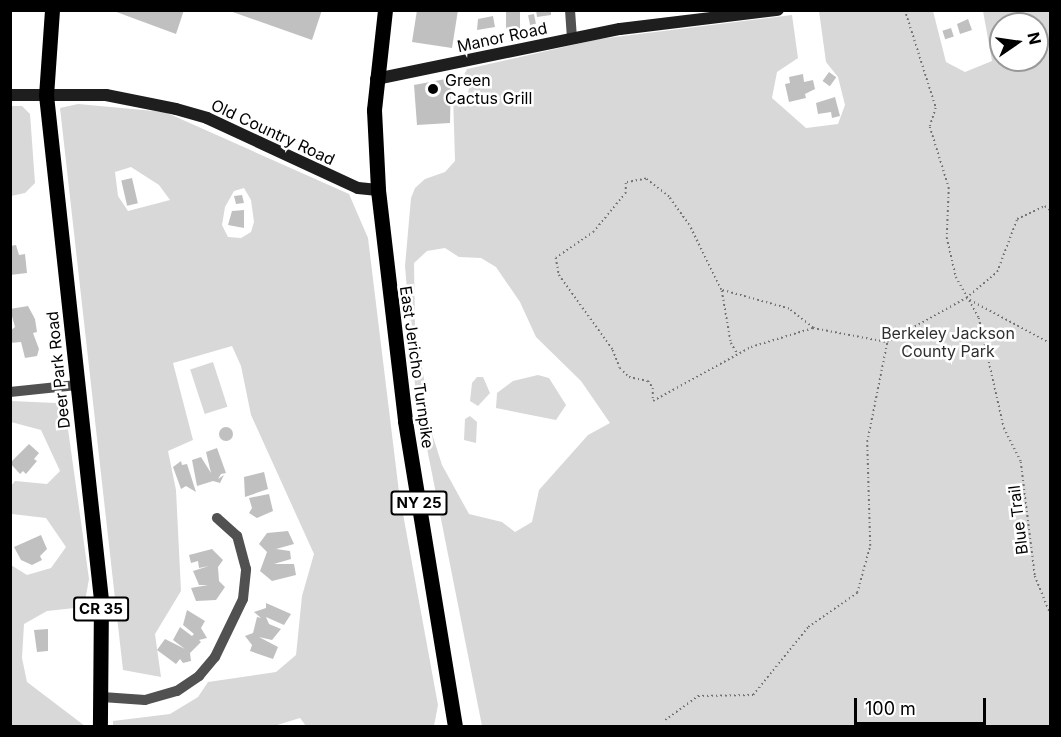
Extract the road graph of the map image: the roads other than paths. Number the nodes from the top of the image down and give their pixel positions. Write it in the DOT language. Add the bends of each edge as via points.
graph roads {
  1 [pos="52,10"];
  2 [pos="385,10"];
  3 [pos="570,10"];
  4 [pos="778,10"];
  5 [pos="758,13"];
  6 [pos="572,38"];
  7 [pos="376,79"];
  8 [pos="10,95"];
  9 [pos="46,95"];
  10 [pos="378,190"];
  11 [pos="77,385"];
  12 [pos="10,392"];
  13 [pos="217,518"];
  14 [pos="102,697"];
  15 [pos="100,726"];
  16 [pos="455,726"];
  1 -- 9 [label="main road, Deer Park Road / CR 35"];
  2 -- 7 [label="main road, East Jericho Turnpike / NY 25"];
  3 -- 6 [label="street"];
  4 -- 5 [label="street, Manor Road"];
  5 -- 6 [label="street, Manor Road"];
  6 -- 7 [label="street, Manor Road"];
  7 -- 10 [label="main road, East Jericho Turnpike / NY 25"];
  8 -- 9 [label="street, Old Country Road"];
  9 -- 10 [label="street, Old Country Road" via="106,95 176,109 207,118 358,188"];
  9 -- 11 [label="main road, Deer Park Road / CR 35"];
  10 -- 16 [label="main road, East Jericho Turnpike / NY 25" via="405,421"];
  11 -- 12 [label="street"];
  11 -- 14 [label="main road, Deer Park Road / CR 35" via="101,600"];
  13 -- 14 [label="street" via="237,536 246,568 243,599 215,657 199,676 177,691 145,700"];
  14 -- 15 [label="main road, Deer Park Road / CR 35"];
}
